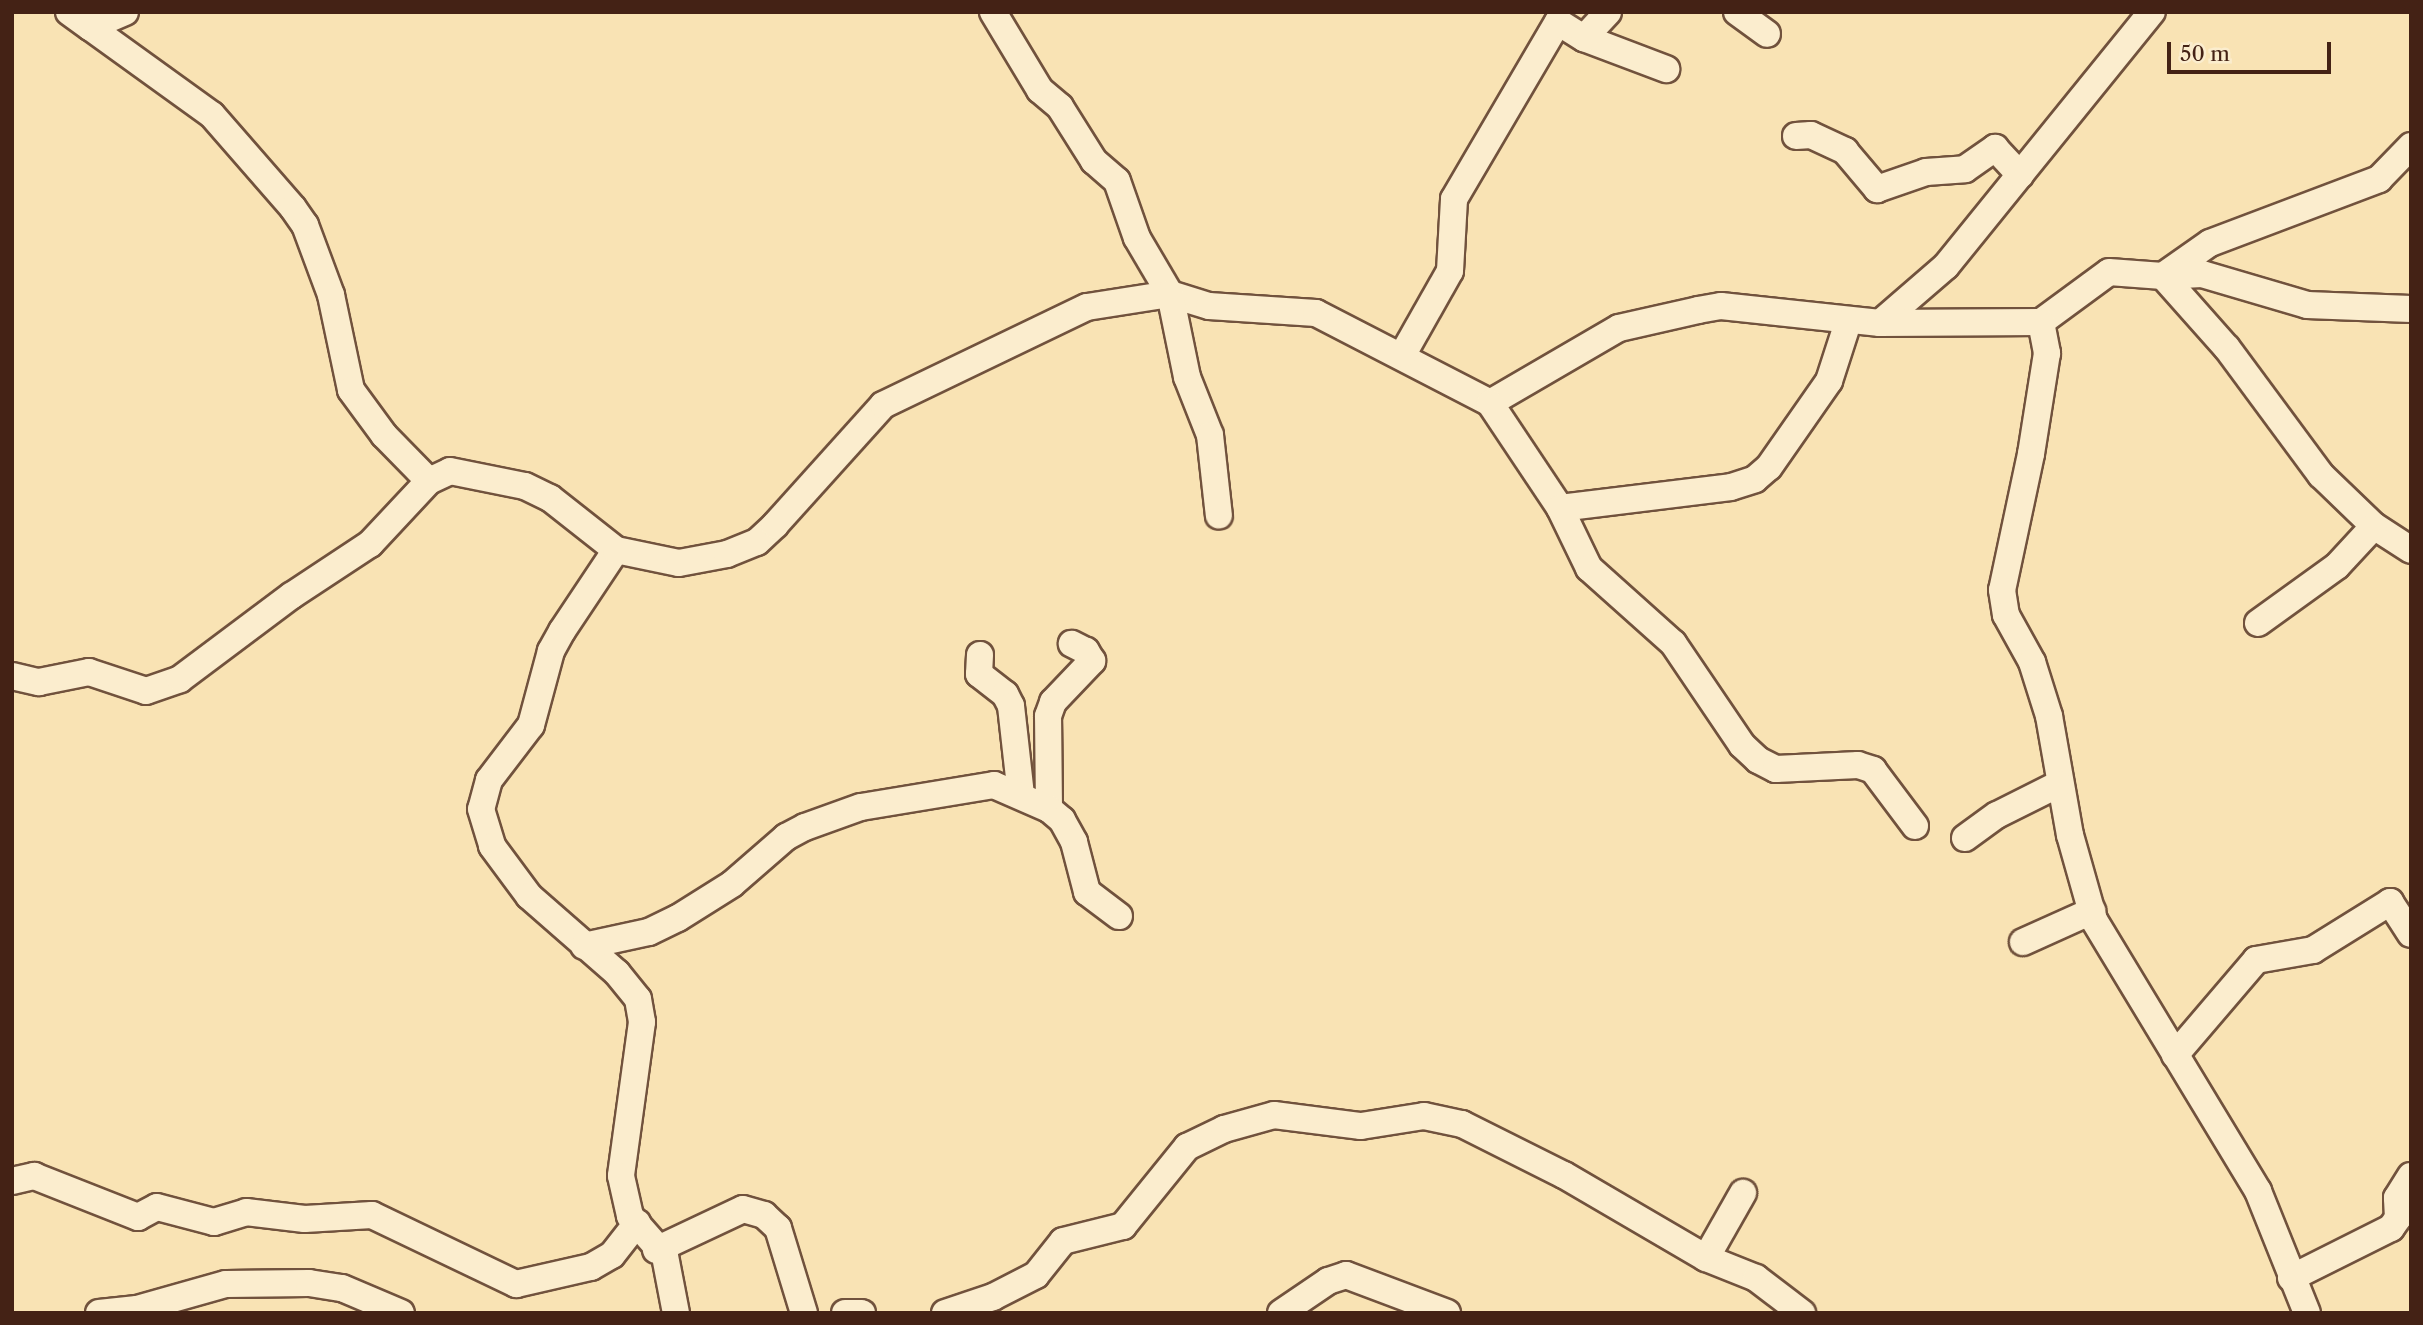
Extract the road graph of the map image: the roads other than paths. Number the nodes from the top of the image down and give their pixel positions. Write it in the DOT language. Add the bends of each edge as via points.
graph roads {
  1 [pos="125,12"];
  2 [pos="1608,12"];
  3 [pos="1737,12"];
  4 [pos="2152,12"];
  5 [pos="1558,17"];
  6 [pos="1005,19"];
  7 [pos="79,20"];
  8 [pos="1767,34"];
  9 [pos="1584,38"];
  10 [pos="1666,69"];
  11 [pos="1796,136"];
  12 [pos="2411,146"];
  13 [pos="2021,175"];
  14 [pos="2164,276"];
  15 [pos="1170,294"];
  16 [pos="2411,309"];
  17 [pos="1848,322"];
  18 [pos="2041,322"];
  19 [pos="1880,323"];
  20 [pos="1403,354"];
  21 [pos="1490,404"];
  22 [pos="429,481"];
  23 [pos="1560,508"];
  24 [pos="1219,516"];
  25 [pos="2374,526"];
  26 [pos="616,550"];
  27 [pos="2411,550"];
  28 [pos="2258,623"];
  29 [pos="1072,644"];
  30 [pos="980,655"];
  31 [pos="12,676"];
  32 [pos="2059,784"];
  33 [pos="1021,795"];
  34 [pos="1049,809"];
  35 [pos="1915,826"];
  36 [pos="1965,838"];
  37 [pos="2092,911"];
  38 [pos="1119,916"];
  39 [pos="2411,934"];
  40 [pos="2023,942"];
  41 [pos="584,946"];
  42 [pos="2175,1055"];
  43 [pos="2411,1176"];
  44 [pos="12,1181"];
  45 [pos="1744,1193"];
  46 [pos="637,1223"];
  47 [pos="656,1250"];
  48 [pos="1706,1258"];
  49 [pos="2291,1278"];
  50 [pos="99,1313"];
  51 [pos="401,1313"];
  52 [pos="676,1313"];
  53 [pos="804,1313"];
  54 [pos="845,1313"];
  55 [pos="862,1313"];
  56 [pos="945,1313"];
  57 [pos="1281,1313"];
  58 [pos="1447,1313"];
  59 [pos="1802,1313"];
  60 [pos="2307,1313"];
  1 -- 7 [label="street"];
  2 -- 9 [label="street"];
  3 -- 8 [label="street"];
  4 -- 13 [label="street"];
  5 -- 9 [label="street"];
  5 -- 20 [label="street" via="1454,199 1450,271"];
  6 -- 15 [label="street" via="1040,90 1060,107 1094,161 1117,181 1137,238"];
  7 -- 22 [label="street" via="212,115 293,208 305,225 331,295 351,390 384,435"];
  9 -- 10 [label="street"];
  11 -- 13 [label="street" via="1811,135 1845,151 1877,189 1926,172 1965,169 1995,148"];
  12 -- 14 [label="street" via="2379,179 2210,243"];
  13 -- 19 [label="street" via="1946,266"];
  14 -- 16 [label="street" via="2202,274 2307,305"];
  14 -- 18 [label="street" via="2109,272"];
  14 -- 25 [label="street" via="2252,379 2306,457"];
  15 -- 20 [label="street" via="1209,306 1317,313"];
  15 -- 24 [label="street" via="1187,377 1210,435"];
  15 -- 26 [label="street" via="1087,307 883,405 757,542 693,562"];
  17 -- 19 [label="street"];
  17 -- 21 [label="street" via="1721,306 1619,328"];
  17 -- 23 [label="street" via="1829,381 1769,467 1755,479 1731,487"];
  18 -- 19 [label="street"];
  18 -- 32 [label="street" via="2047,352 2002,590 2006,615 2032,662 2049,716"];
  20 -- 21 [label="street"];
  21 -- 23 [label="street"];
  22 -- 26 [label="street" via="457,471 525,486 570,511"];
  22 -- 31 [label="street" via="370,544 180,679 146,691 89,672 39,682"];
  23 -- 35 [label="street" via="1589,568 1673,643 1742,745 1758,760 1776,769 1858,765 1872,770"];
  25 -- 27 [label="street"];
  25 -- 28 [label="street" via="2337,566"];
  26 -- 41 [label="street" via="556,641 531,725 489,780 481,808 492,846 529,896"];
  29 -- 34 [label="street" via="1086,651 1092,661 1053,702 1048,716"];
  30 -- 33 [label="street" via="979,674 1005,694 1011,706"];
  32 -- 36 [label="street" via="1997,815"];
  32 -- 37 [label="street"];
  33 -- 34 [label="street"];
  33 -- 41 [label="street" via="1006,788 979,786 861,807 786,837 732,884 678,918 649,932"];
  34 -- 38 [label="street" via="1074,842 1087,892"];
  37 -- 40 [label="street"];
  37 -- 42 [label="street" via="2110,954"];
  39 -- 42 [label="street" via="2390,902 2313,950 2256,960"];
  41 -- 46 [label="street" via="617,973 638,999 642,1022 621,1176 626,1206"];
  42 -- 49 [label="street" via="2258,1191"];
  43 -- 49 [label="street" via="2397,1198 2398,1218 2391,1228"];
  44 -- 46 [label="street" via="34,1176 138,1217 157,1207 214,1222 246,1212 305,1219 372,1215 516,1284 590,1267 612,1255"];
  45 -- 48 [label="street"];
  46 -- 47 [label="street"];
  47 -- 52 [label="street" via="665,1256"];
  47 -- 53 [label="street" via="743,1209 764,1215 778,1228"];
  48 -- 56 [label="street" via="1564,1175 1462,1124 1424,1116 1361,1126 1274,1115 1224,1129 1186,1147 1123,1226 1063,1241 1026,1281"];
  48 -- 59 [label="street" via="1756,1278"];
  49 -- 60 [label="street"];
  50 -- 51 [label="street" via="137,1310 226,1284 309,1283 342,1288"];
  54 -- 55 [label="street"];
  57 -- 58 [label="street" via="1328,1281 1346,1275"];
}
